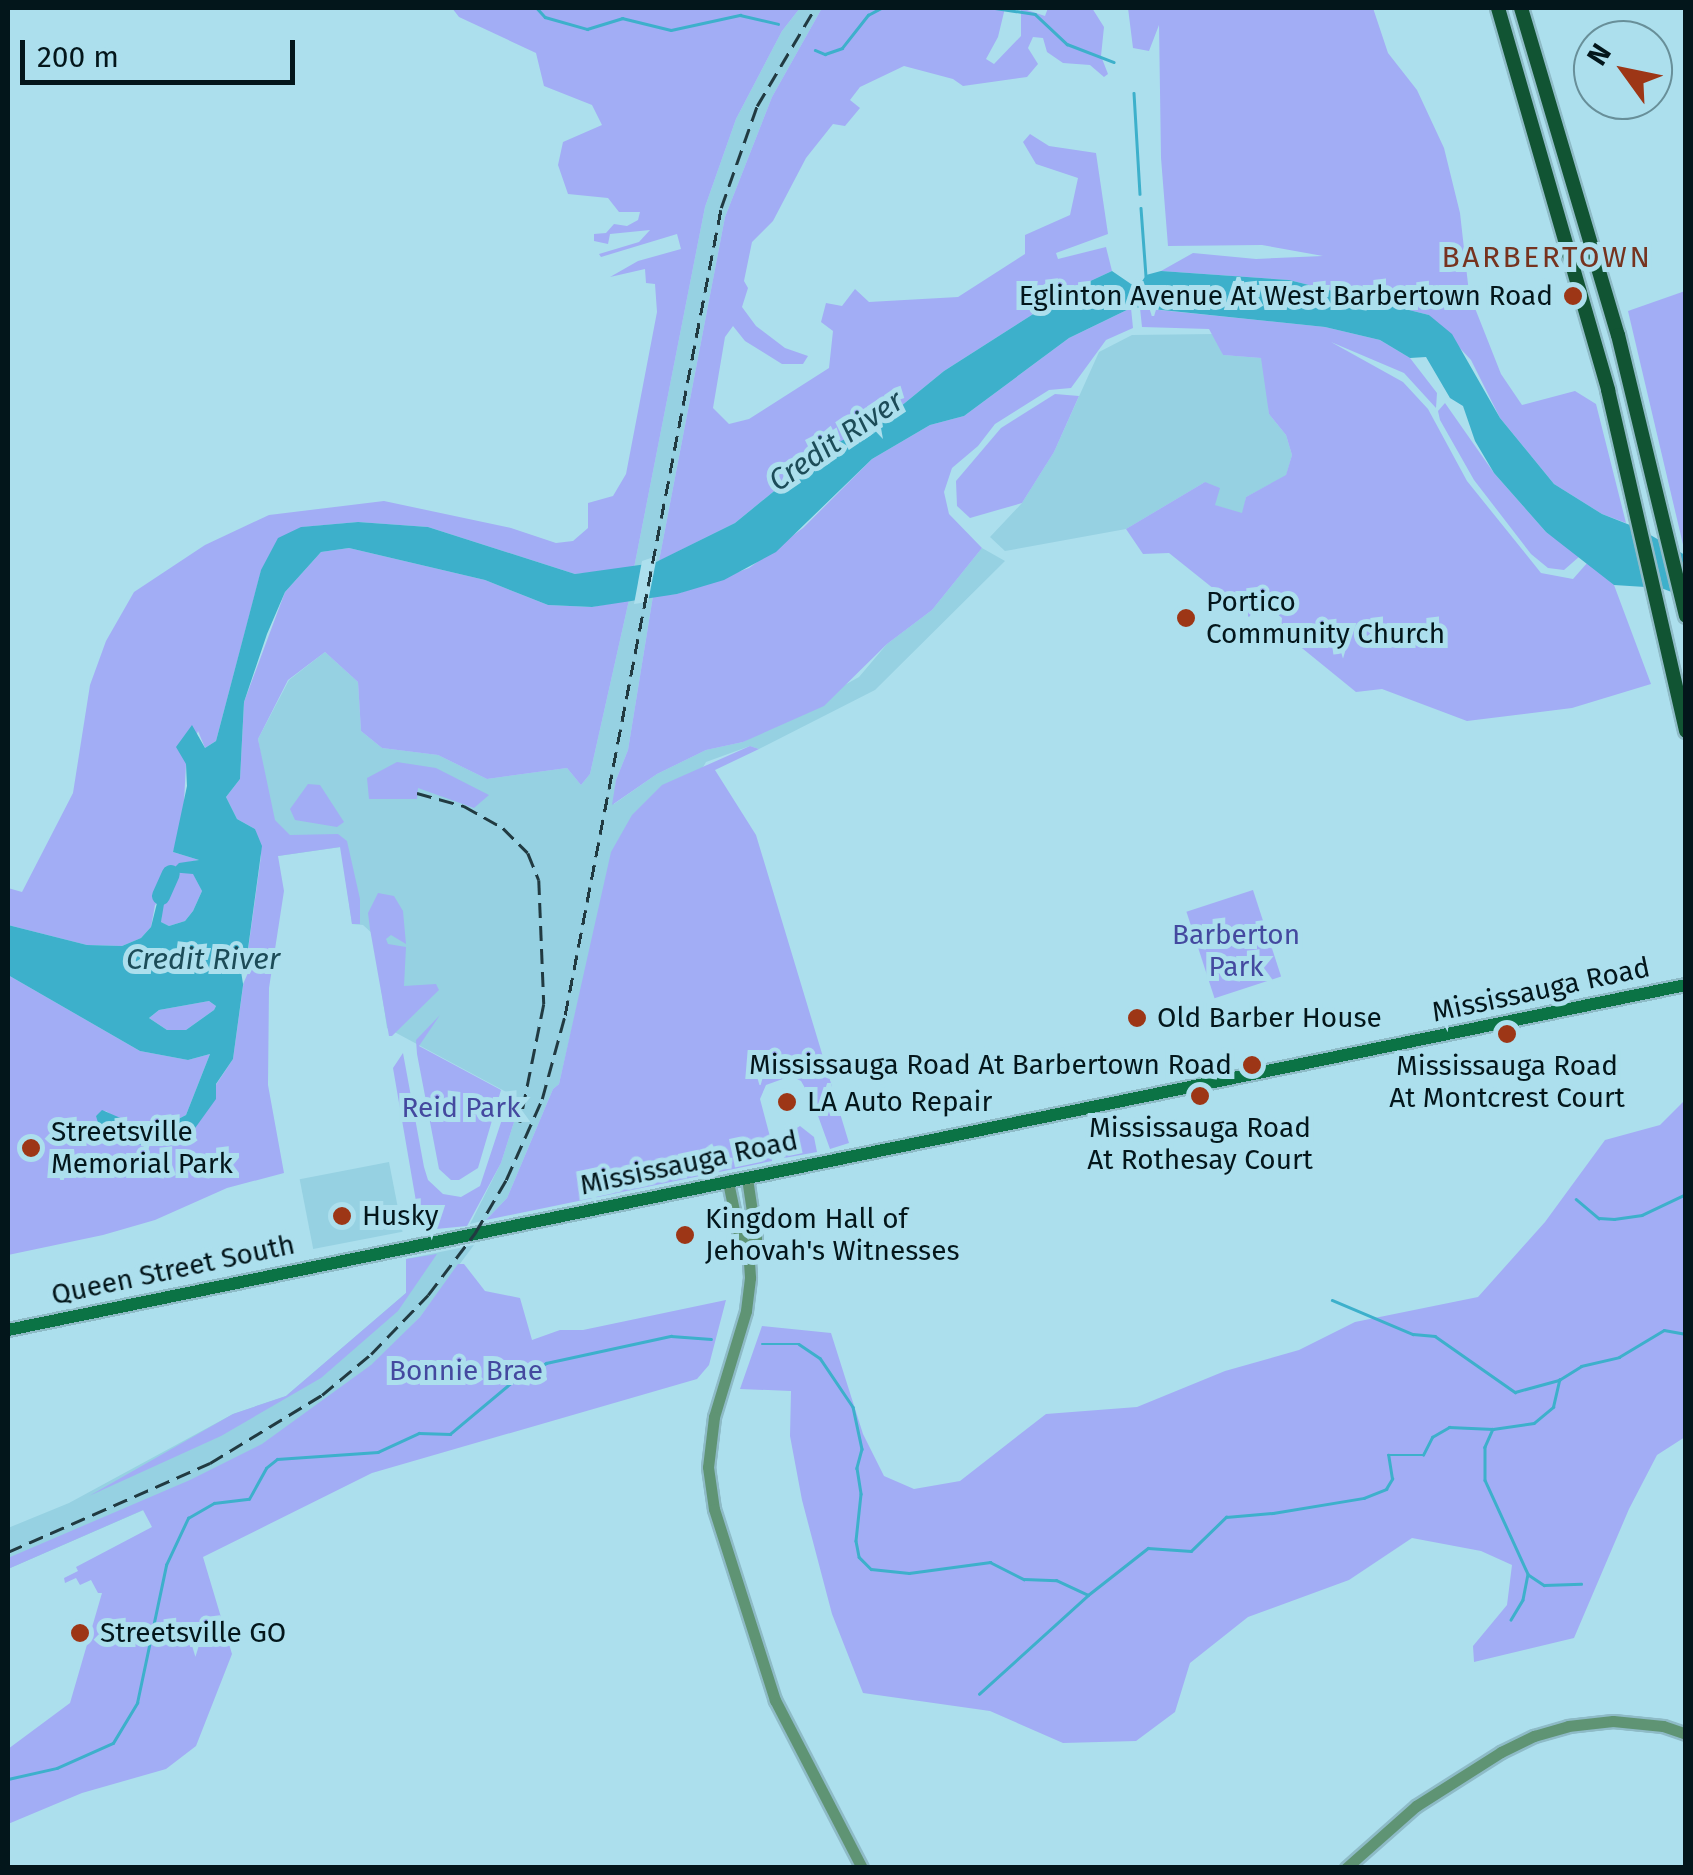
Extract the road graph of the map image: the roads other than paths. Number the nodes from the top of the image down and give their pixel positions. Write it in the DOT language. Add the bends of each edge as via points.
graph roads {
  1 [pos="1498,8"];
  2 [pos="1521,8"];
  3 [pos="1686,616"];
  4 [pos="1686,731"];
  5 [pos="1686,986"];
  6 [pos="747,1178"];
  7 [pos="728,1182"];
  8 [pos="467,1234"];
  9 [pos="748,1248"];
  10 [pos="8,1330"];
  11 [pos="1686,1734"];
  12 [pos="862,1868"];
  13 [pos="1346,1868"];
  1 -- 4 [label="main road" via="1625,455"];
  2 -- 3 [label="main road" via="1582,207"];
  5 -- 6 [label="main road, Mississauga Road"];
  6 -- 7 [label="main road, Mississauga Road"];
  6 -- 9 [label="street" via="756,1238"];
  7 -- 8 [label="main road, Mississauga Road"];
  7 -- 9 [label="street" via="740,1239"];
  8 -- 10 [label="main road, Queen Street South"];
  9 -- 12 [label="street" via="746,1311 714,1417 708,1468 714,1510 775,1700"];
  11 -- 13 [label="street" via="1613,1721 1534,1736 1416,1806"];
}
